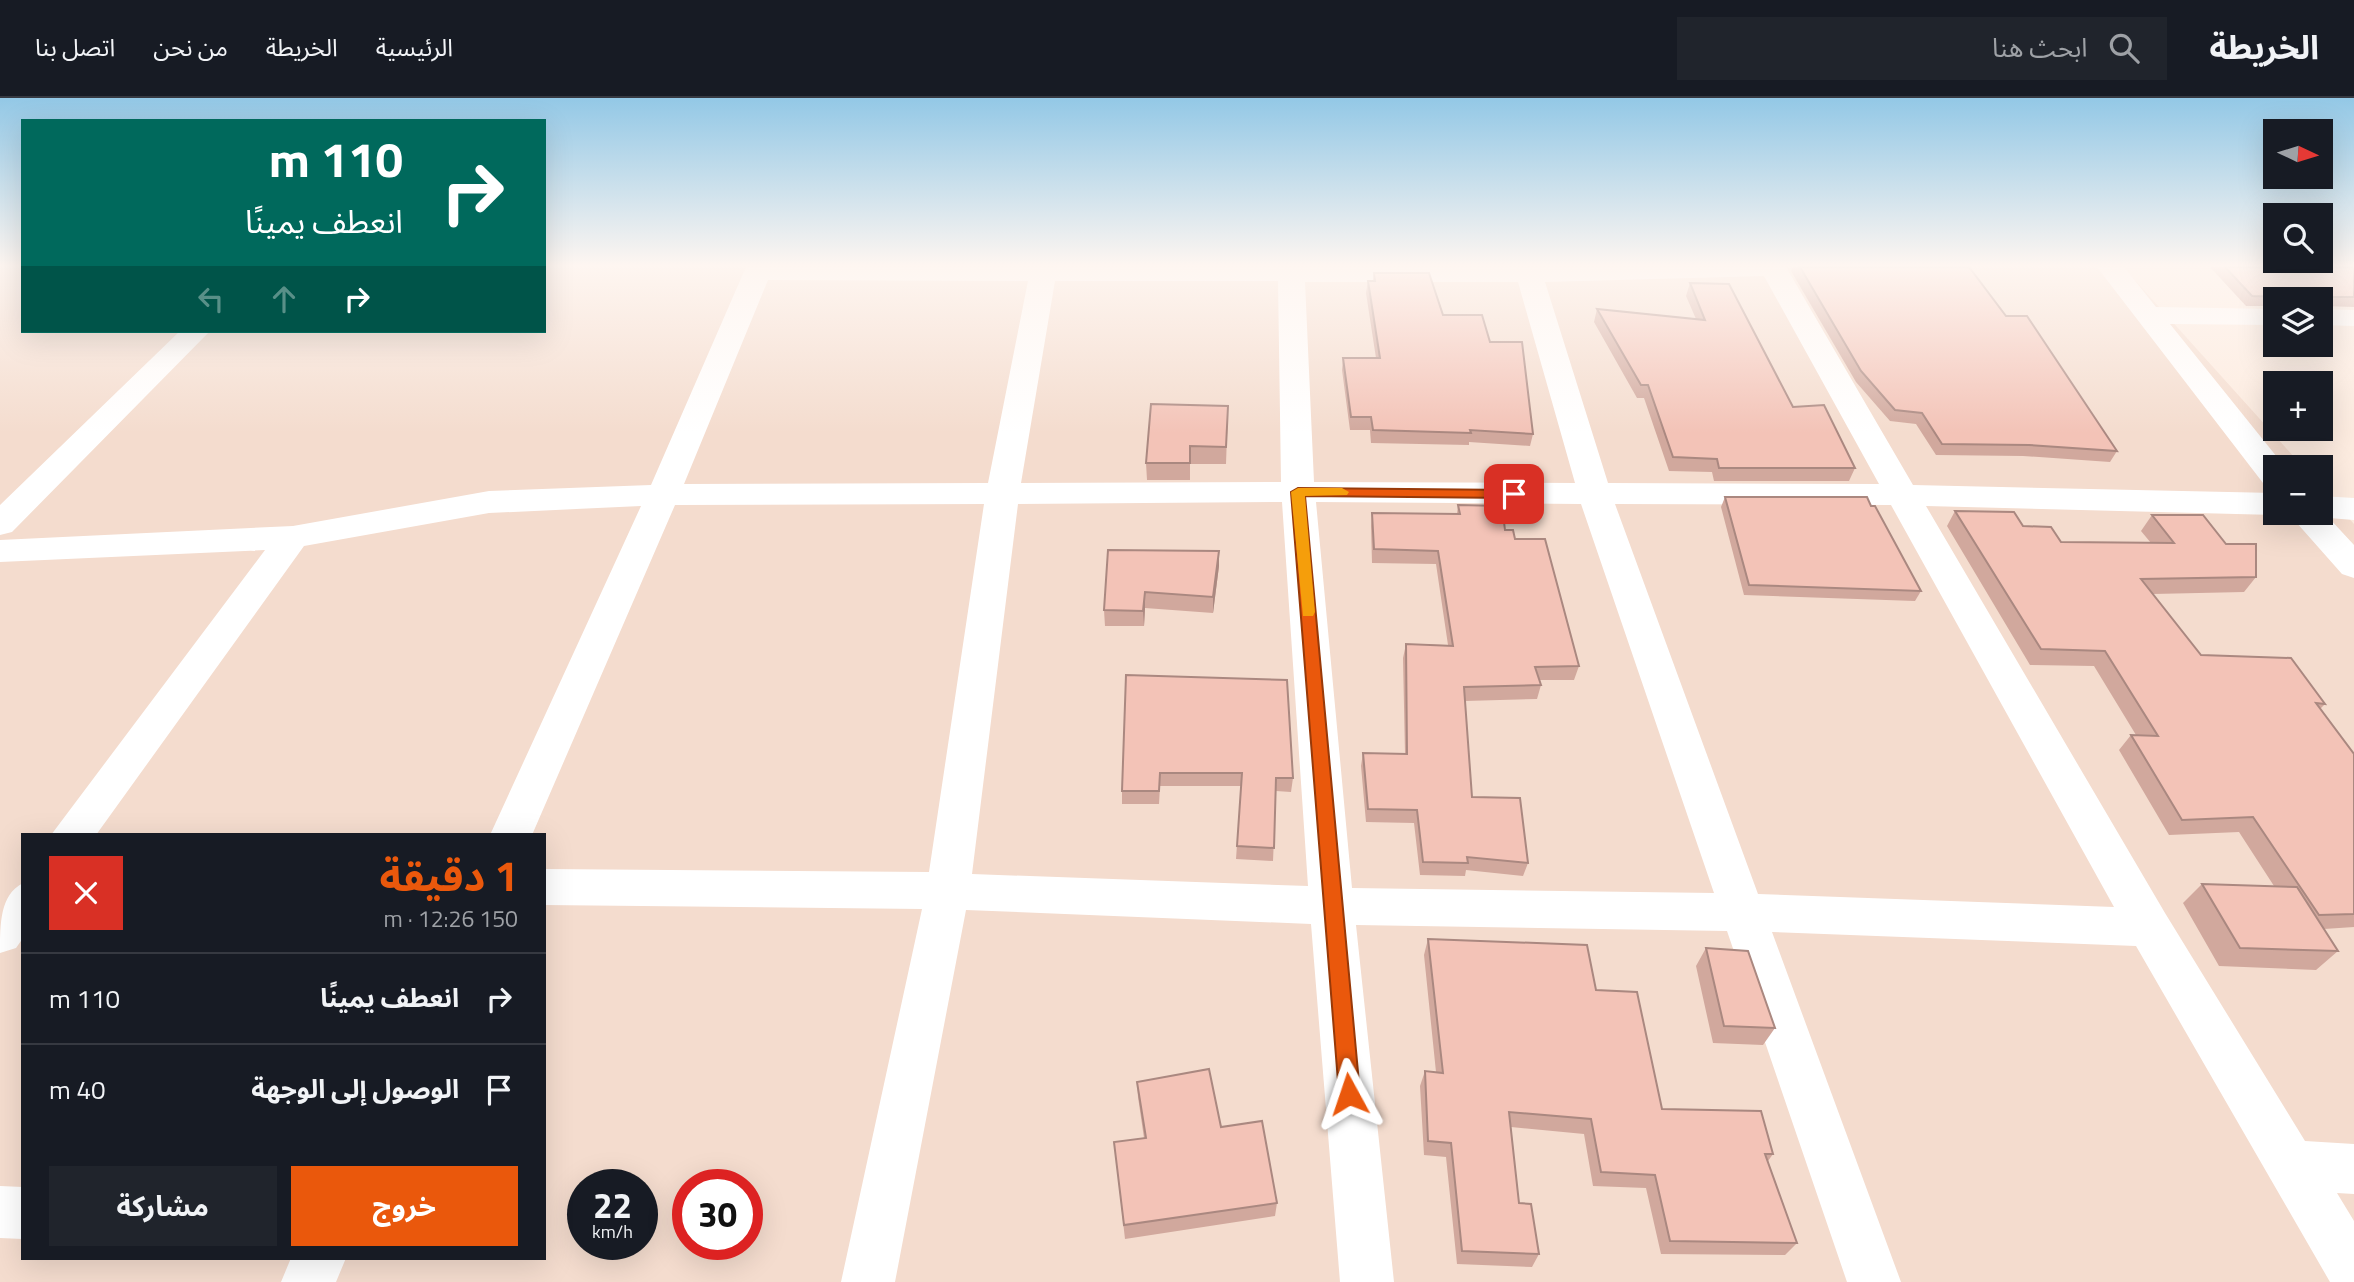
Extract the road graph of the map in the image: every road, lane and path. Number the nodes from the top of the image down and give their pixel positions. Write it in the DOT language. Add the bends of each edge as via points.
graph roads {
  1 [pos="737,322"];
  2 [pos="1033,322"];
  3 [pos="1293,322"];
  4 [pos="1543,322"];
  5 [pos="1804,322"];
  6 [pos="2155,322"];
  7 [pos="194,333"];
  8 [pos="2263,461"];
  9 [pos="1298,492"];
  10 [pos="663,495"];
  11 [pos="1002,495"];
  12 [pos="1595,495"];
  13 [pos="1902,495"];
  14 [pos="2263,504"];
  15 [pos="2333,508"];
  16 [pos="2354,509"];
  17 [pos="0,524"];
  18 [pos="2316,525"];
  19 [pos="293,537"];
  20 [pos="0,551"];
  21 [pos="2354,566"];
  22 [pos="73,833"];
  23 [pos="512,833"];
  24 [pos="0,886"];
  25 [pos="21,887"];
  26 [pos="546,887"];
  27 [pos="948,891"];
  28 [pos="21,905"];
  29 [pos="1332,906"];
  30 [pos="1745,912"];
  31 [pos="2149,927"];
  32 [pos="0,934"];
  33 [pos="2292,1166"];
  34 [pos="2354,1168"];
  35 [pos="0,1212"];
  36 [pos="21,1213"];
  37 [pos="318,1260"];
  38 [pos="2354,1271"];
  39 [pos="308,1282"];
  40 [pos="868,1282"];
  41 [pos="1367,1282"];
  42 [pos="1874,1282"];
  1 -- 10 [label="street"];
  2 -- 11 [label="street"];
  3 -- 9 [label="street"];
  4 -- 12 [label="street"];
  5 -- 13 [label="street"];
  6 -- 8 [label="street"];
  7 -- 17 [label="street"];
  9 -- 11 [label="street"];
  9 -- 12 [label="street"];
  9 -- 29 [label="street"];
  10 -- 11 [label="street"];
  10 -- 19 [label="street" via="489,502"];
  10 -- 23 [label="street"];
  11 -- 27 [label="street"];
  12 -- 13 [label="street"];
  12 -- 30 [label="street"];
  13 -- 14 [label="street"];
  13 -- 31 [label="street"];
  15 -- 16 [label="street"];
  18 -- 21 [label="street"];
  19 -- 20 [label="street"];
  19 -- 22 [label="street"];
  24 -- 25 [label="street"];
  26 -- 27 [label="street"];
  27 -- 29 [label="street"];
  27 -- 40 [label="street"];
  28 -- 32 [label="street"];
  29 -- 30 [label="street"];
  29 -- 41 [label="street"];
  30 -- 31 [label="street"];
  30 -- 42 [label="street"];
  31 -- 33 [label="street"];
  33 -- 34 [label="street"];
  33 -- 38 [label="street"];
  35 -- 36 [label="street"];
  37 -- 39 [label="street"];
}
